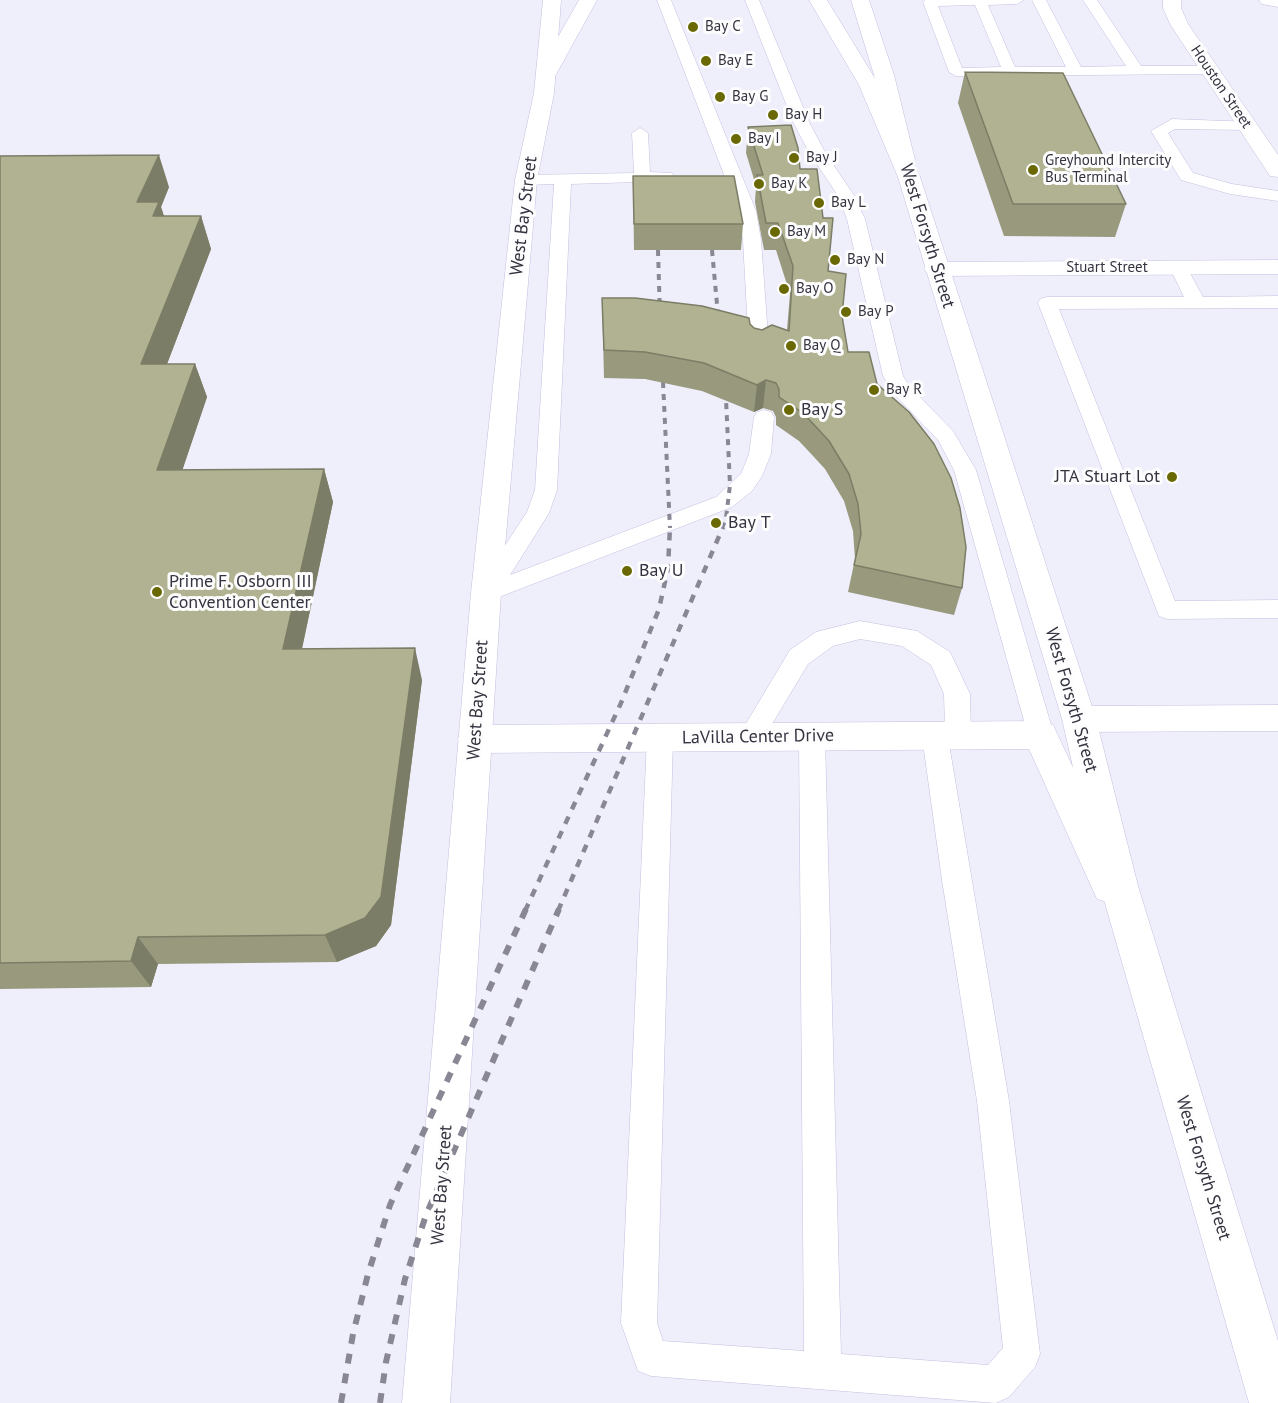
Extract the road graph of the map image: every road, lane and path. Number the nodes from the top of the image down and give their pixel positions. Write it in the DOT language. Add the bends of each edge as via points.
graph roads {
  1 [pos="552,0"];
  2 [pos="588,0"];
  3 [pos="664,0"];
  4 [pos="752,0"];
  5 [pos="818,0"];
  6 [pos="860,0"];
  7 [pos="1017,0"];
  8 [pos="1039,0"];
  9 [pos="1090,0"];
  10 [pos="1172,0"];
  11 [pos="1268,0"];
  12 [pos="980,1"];
  13 [pos="1278,2"];
  14 [pos="1210,70"];
  15 [pos="1076,71"];
  16 [pos="1137,71"];
  17 [pos="1010,72"];
  18 [pos="546,76"];
  19 [pos="1247,125"];
  20 [pos="640,133"];
  21 [pos="1278,171"];
  22 [pos="734,176"];
  23 [pos="688,177"];
  24 [pos="711,177"];
  25 [pos="909,177"];
  26 [pos="642,178"];
  27 [pos="526,180"];
  28 [pos="563,180"];
  29 [pos="1278,196"];
  30 [pos="1278,267"];
  31 [pos="1179,268"];
  32 [pos="936,269"];
  33 [pos="1196,302"];
  34 [pos="1278,302"];
  35 [pos="759,350"];
  36 [pos="764,417"];
  37 [pos="486,593"];
  38 [pos="1278,609"];
  39 [pos="1278,718"];
  40 [pos="1079,719"];
  41 [pos="1041,735"];
  42 [pos="947,736"];
  43 [pos="751,737"];
  44 [pos="812,737"];
  45 [pos="660,738"];
  46 [pos="475,739"];
  47 [pos="1134,937"];
  48 [pos="823,1371"];
  49 [pos="426,1403"];
  50 [pos="1273,1403"];
  1 -- 18 [label="main road, West Bay Street"];
  2 -- 18 [label="main road"];
  3 -- 22 [label="lane"];
  4 -- 41 [label="lane" via="802,124 856,219 893,376 901,390 946,436 965,470"];
  5 -- 25 [label="main road" via="869,85"];
  6 -- 25 [label="main road, West Forsyth Street" via="884,75"];
  7 -- 12 [label="lane"];
  8 -- 15 [label="lane"];
  9 -- 16 [label="lane"];
  10 -- 14 [label="main road, Houston Street" via="1175,16"];
  11 -- 13 [label="main road"];
  12 -- 17 [label="lane"];
  12 -- 17 [label="lane" via="930,2 956,72"];
  14 -- 16 [label="lane"];
  14 -- 19 [label="main road, Houston Street"];
  15 -- 16 [label="lane"];
  15 -- 17 [label="lane"];
  18 -- 27 [label="main road, West Bay Street"];
  19 -- 21 [label="main road, Houston Street"];
  19 -- 29 [label="lane" via="1172,124 1159,131 1187,176 1230,189"];
  20 -- 26 [label="lane"];
  22 -- 24 [label="lane"];
  22 -- 35 [label="lane" via="747,211 752,240"];
  23 -- 26 [label="lane"];
  25 -- 32 [label="main road, West Forsyth Street"];
  26 -- 28 [label="lane"];
  27 -- 28 [label="lane"];
  27 -- 37 [label="main road, West Bay Street"];
  28 -- 37 [label="lane" via="546,490 538,513"];
  30 -- 31 [label="main road, Stuart Street"];
  31 -- 32 [label="main road, Stuart Street"];
  31 -- 33 [label="lane"];
  32 -- 40 [label="main road, West Forsyth Street"];
  33 -- 34 [label="lane"];
  33 -- 38 [label="lane" via="1047,303 1167,610"];
  36 -- 37 [label="lane" via="763,442 753,471 744,486 724,502"];
  37 -- 46 [label="main road, West Bay Street"];
  39 -- 40 [label="main road"];
  40 -- 47 [label="main road, West Forsyth Street"];
  41 -- 42 [label="main road, LaVilla Center Drive"];
  41 -- 47 [label="main road"];
  42 -- 43 [label="lane" via="957,694 941,659 908,638 860,630 825,639 799,657"];
  42 -- 44 [label="main road, LaVilla Center Drive"];
  42 -- 48 [label="lane" via="956,880 993,1101 1022,1354 996,1384"];
  43 -- 44 [label="main road, LaVilla Center Drive"];
  43 -- 45 [label="main road, LaVilla Center Drive"];
  44 -- 48 [label="lane"];
  45 -- 46 [label="main road, LaVilla Center Drive"];
  45 -- 48 [label="lane" via="639,1323 651,1358"];
  46 -- 49 [label="main road, West Bay Street"];
  47 -- 50 [label="main road, West Forsyth Street"];
}
